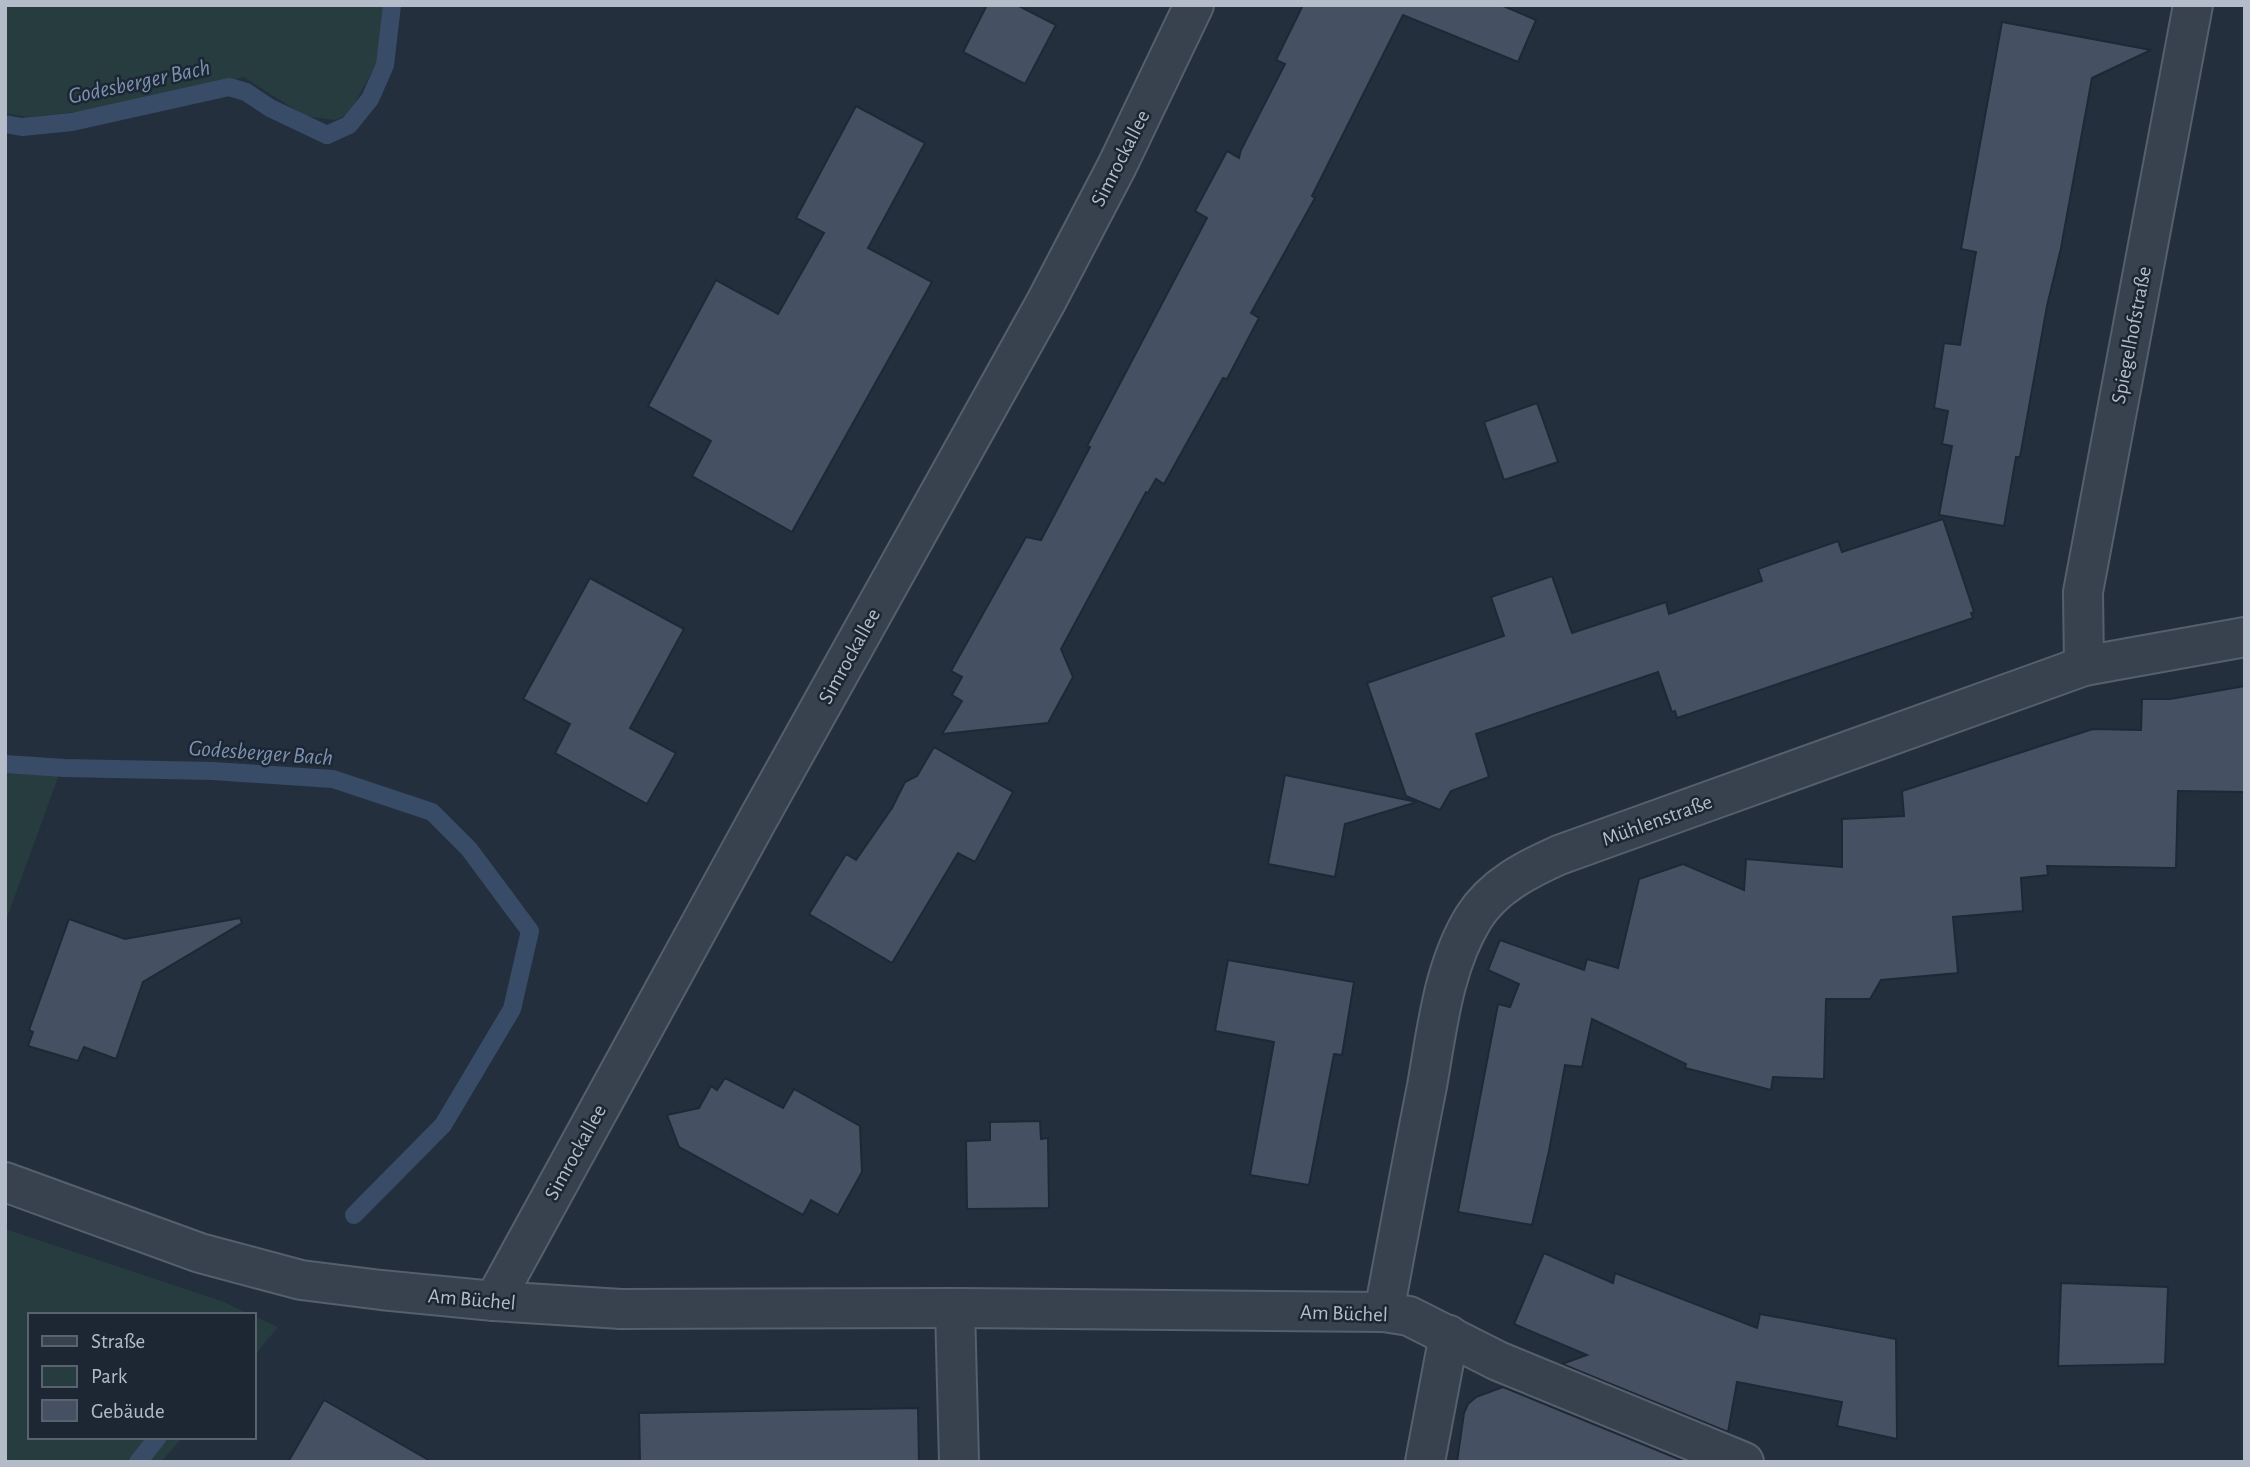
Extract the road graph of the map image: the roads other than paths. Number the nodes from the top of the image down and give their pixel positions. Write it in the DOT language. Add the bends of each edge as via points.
graph roads {
  1 [pos="1194,5"];
  2 [pos="2193,5"];
  3 [pos="2245,637"];
  4 [pos="2084,666"];
  5 [pos="5,1182"];
  6 [pos="494,1301"];
  7 [pos="955,1308"];
  8 [pos="1384,1312"];
  9 [pos="1449,1335"];
  10 [pos="959,1462"];
  11 [pos="1425,1462"];
  12 [pos="1744,1462"];
  1 -- 6 [label="street, Simrockallee" via="1046,302"];
  2 -- 4 [label="street, Spiegelhofstraße" via="2083,593"];
  3 -- 4 [label="street, Mühlenstraße"];
  4 -- 8 [label="street, Mühlenstraße" via="1559,855 1528,869 1489,898 1463,938 1445,991"];
  5 -- 6 [label="street, Am Büchel" via="200,1253 301,1280"];
  6 -- 7 [label="street, Am Büchel" via="621,1309"];
  7 -- 8 [label="street, Am Büchel"];
  7 -- 10 [label="street"];
  8 -- 9 [label="street, Am Büchel" via="1409,1316"];
  9 -- 11 [label="street"];
  9 -- 12 [label="street, Am Büchel" via="1498,1361"];
}
